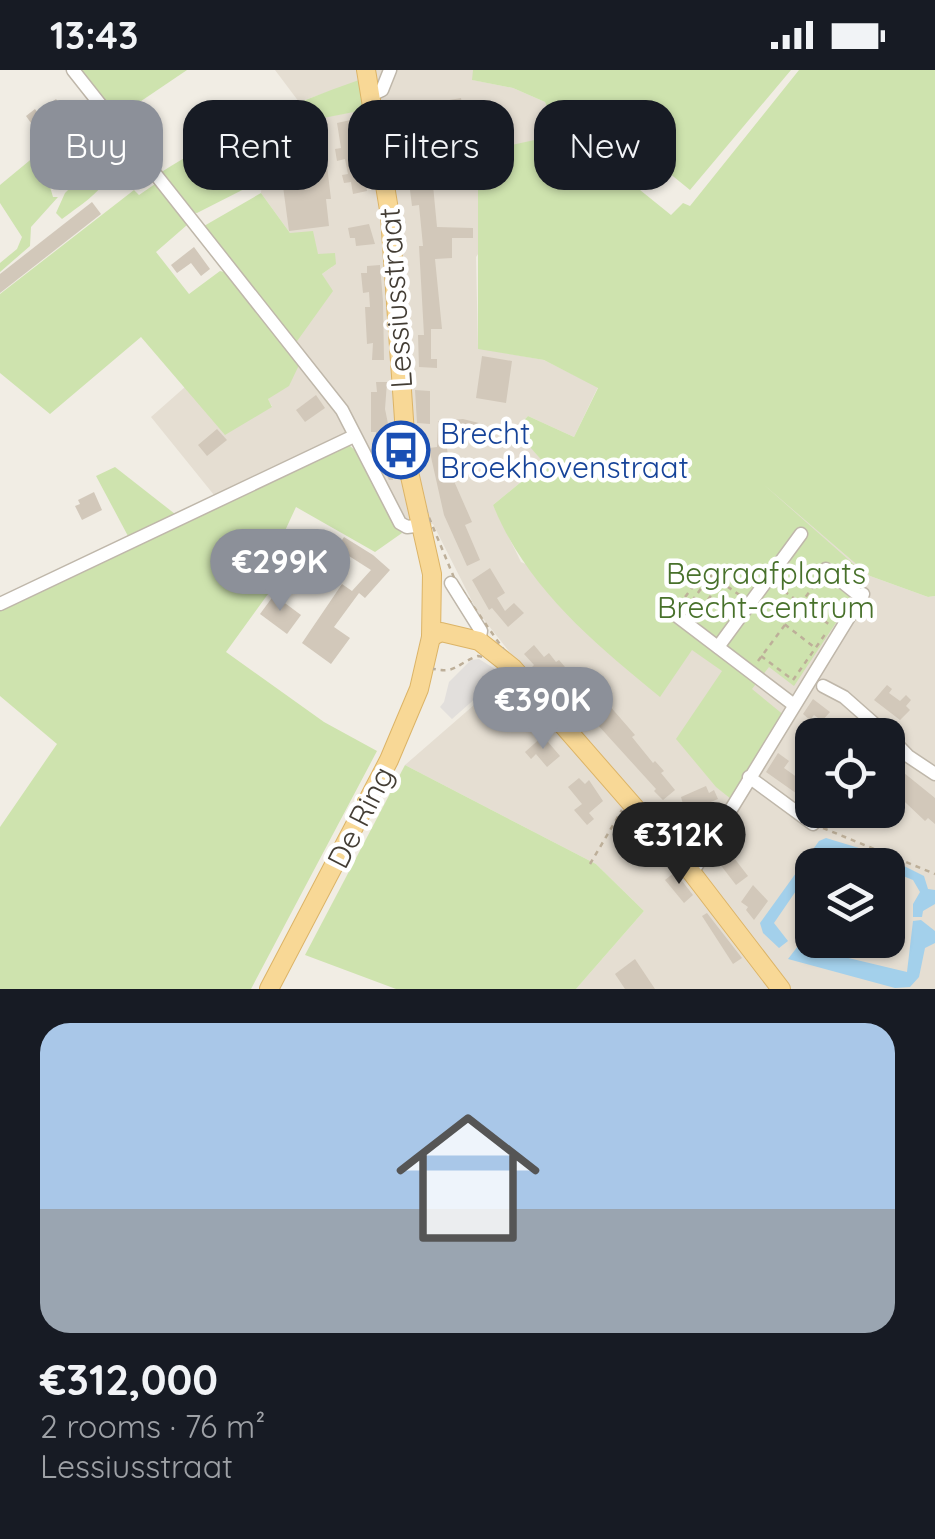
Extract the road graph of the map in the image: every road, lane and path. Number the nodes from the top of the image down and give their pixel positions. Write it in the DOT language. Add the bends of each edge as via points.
graph roads {
  1 [pos="73,70"];
  2 [pos="366,70"];
  3 [pos="390,70"];
  4 [pos="371,95"];
  5 [pos="354,436"];
  6 [pos="423,524"];
  7 [pos="801,534"];
  8 [pos="826,569"];
  9 [pos="711,575"];
  10 [pos="768,579"];
  11 [pos="451,582"];
  12 [pos="721,582"];
  13 [pos="860,594"];
  14 [pos="751,601"];
  15 [pos="0,604"];
  16 [pos="803,605"];
  17 [pos="812,611"];
  18 [pos="681,619"];
  19 [pos="803,621"];
  20 [pos="785,624"];
  21 [pos="791,629"];
  22 [pos="479,641"];
  23 [pos="434,643"];
  24 [pos="718,646"];
  25 [pos="815,648"];
  26 [pos="762,656"];
  27 [pos="506,662"];
  28 [pos="751,670"];
  29 [pos="442,672"];
  30 [pos="823,686"];
  31 [pos="794,705"];
  32 [pos="868,718"];
  33 [pos="905,753"];
  34 [pos="388,760"];
  35 [pos="935,774"];
  36 [pos="748,777"];
  37 [pos="628,800"];
  38 [pos="795,812"];
  39 [pos="822,828"];
  40 [pos="590,864"];
  41 [pos="692,872"];
  42 [pos="935,874"];
  43 [pos="269,989"];
  44 [pos="782,989"];
  1 -- 5 [label="street" via="328,392"];
  2 -- 4 [label="main road, Lessiusstraat"];
  3 -- 4 [label="street" via="382,90"];
  4 -- 6 [label="main road, Lessiusstraat" via="390,216 407,463"];
  5 -- 6 [label="street" via="400,523"];
  5 -- 15 [label="street"];
  6 -- 23 [label="main road, Lessiusstraat" via="440,567"];
  7 -- 10 [label="street"];
  8 -- 13 [label="street"];
  8 -- 16 [label="path"];
  9 -- 12 [label="path"];
  9 -- 18 [label="path"];
  9 -- 18 [label="path" via="705,570"];
  10 -- 14 [label="street"];
  10 -- 16 [label="path"];
  11 -- 22 [label="street" via="481,631"];
  12 -- 14 [label="path"];
  12 -- 18 [label="path"];
  13 -- 17 [label="path" via="840,612 822,598"];
  13 -- 31 [label="street"];
  14 -- 20 [label="path"];
  14 -- 24 [label="street"];
  16 -- 17 [label="path"];
  16 -- 19 [label="path"];
  16 -- 20 [label="path"];
  17 -- 19 [label="path"];
  17 -- 25 [label="path" via="831,626"];
  18 -- 24 [label="street"];
  19 -- 21 [label="path"];
  20 -- 21 [label="path"];
  20 -- 26 [label="path"];
  21 -- 25 [label="path"];
  22 -- 23 [label="main road"];
  22 -- 27 [label="main road"];
  23 -- 27 [label="main road"];
  23 -- 34 [label="main road, De Ring"];
  23 -- 34 [label="main road" via="432,686"];
  24 -- 28 [label="street"];
  25 -- 26 [label="path" via="793,680"];
  26 -- 28 [label="path"];
  27 -- 29 [label="path" via="478,656"];
  27 -- 37 [label="main road"];
  28 -- 31 [label="street"];
  30 -- 32 [label="street"];
  31 -- 36 [label="street"];
  33 -- 35 [label="street"];
  34 -- 43 [label="main road, De Ring"];
  36 -- 38 [label="street"];
  36 -- 41 [label="street"];
  37 -- 40 [label="path"];
  37 -- 41 [label="main road"];
  39 -- 42 [label="path"];
  41 -- 44 [label="main road"];
}
